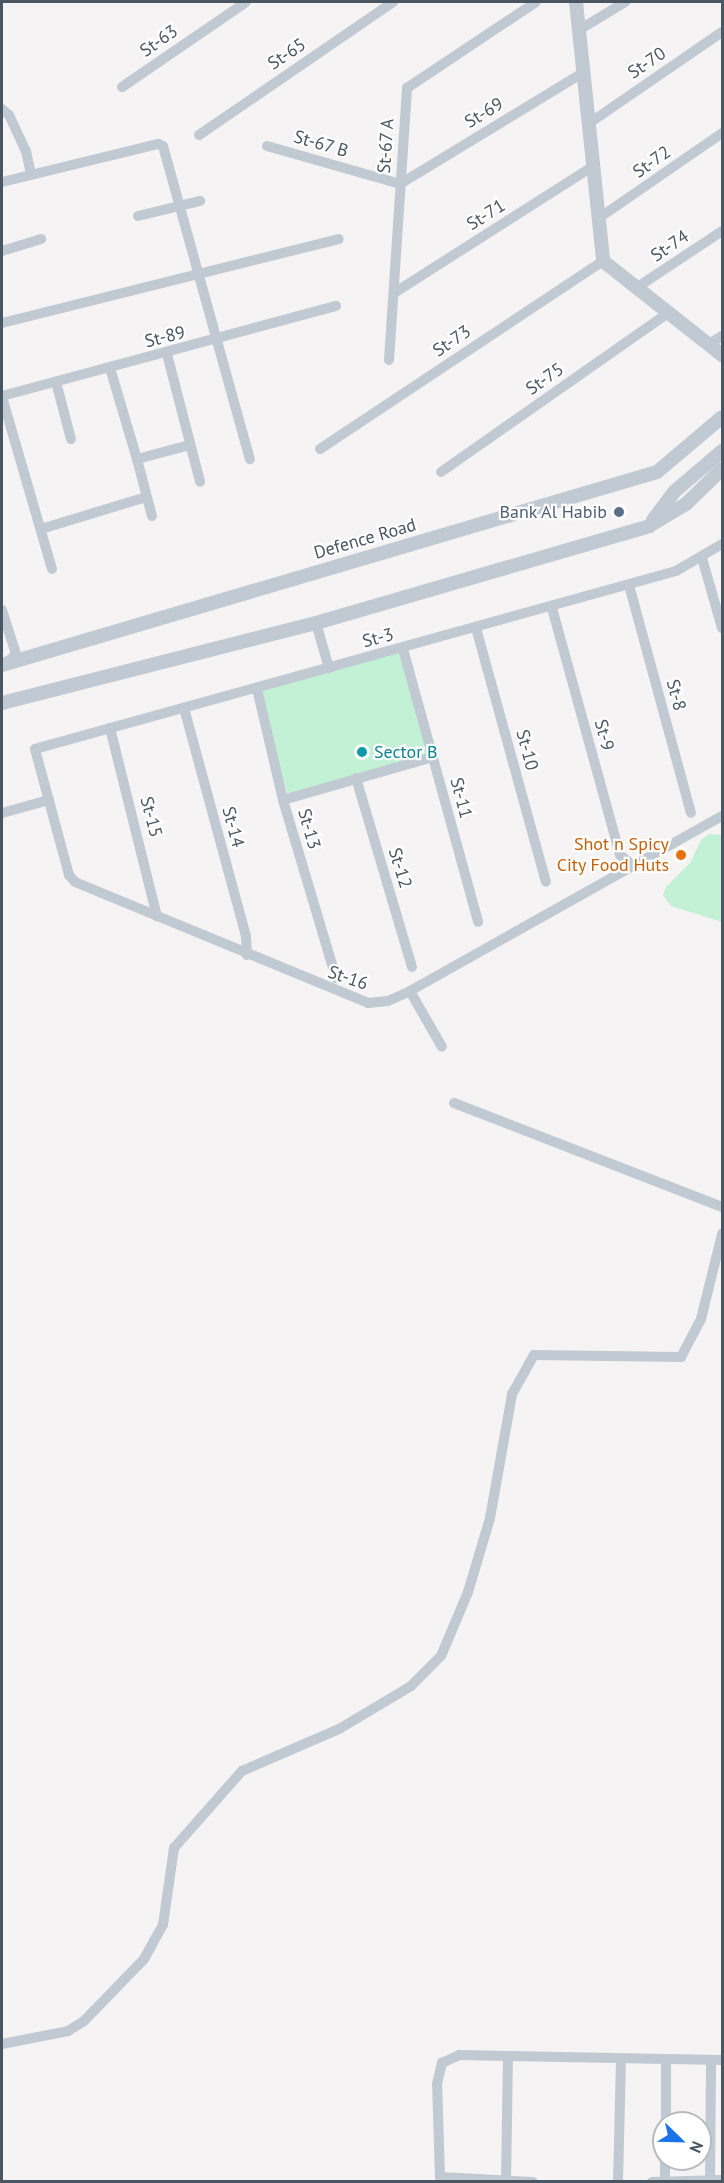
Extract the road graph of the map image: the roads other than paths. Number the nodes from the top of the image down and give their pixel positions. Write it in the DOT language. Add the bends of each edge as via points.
graph roads {
  1 [pos="246,2"];
  2 [pos="393,2"];
  3 [pos="536,2"];
  4 [pos="576,2"];
  5 [pos="625,2"];
  6 [pos="579,30"];
  7 [pos="723,32"];
  8 [pos="584,72"];
  9 [pos="122,87"];
  10 [pos="2,109"];
  11 [pos="591,122"];
  12 [pos="723,132"];
  13 [pos="199,135"];
  14 [pos="267,146"];
  15 [pos="595,165"];
  16 [pos="31,174"];
  17 [pos="2,182"];
  18 [pos="400,184"];
  19 [pos="200,201"];
  20 [pos="179,206"];
  21 [pos="138,216"];
  22 [pos="599,218"];
  23 [pos="723,231"];
  24 [pos="41,239"];
  25 [pos="339,239"];
  26 [pos="2,251"];
  27 [pos="603,261"];
  28 [pos="197,272"];
  29 [pos="636,288"];
  30 [pos="394,293"];
  31 [pos="336,306"];
  32 [pos="668,313"];
  33 [pos="2,323"];
  34 [pos="723,336"];
  35 [pos="216,341"];
  36 [pos="709,344"];
  37 [pos="167,354"];
  38 [pos="723,355"];
  39 [pos="389,360"];
  40 [pos="110,368"];
  41 [pos="56,382"];
  42 [pos="2,397"];
  43 [pos="723,417"];
  44 [pos="71,439"];
  45 [pos="190,445"];
  46 [pos="320,449"];
  47 [pos="723,451"];
  48 [pos="137,459"];
  49 [pos="250,459"];
  50 [pos="671,460"];
  51 [pos="723,469"];
  52 [pos="441,472"];
  53 [pos="657,472"];
  54 [pos="687,481"];
  55 [pos="200,482"];
  56 [pos="696,493"];
  57 [pos="672,494"];
  58 [pos="146,496"];
  59 [pos="681,506"];
  60 [pos="152,516"];
  61 [pos="648,526"];
  62 [pos="41,529"];
  63 [pos="723,544"];
  64 [pos="702,558"];
  65 [pos="52,569"];
  66 [pos="629,585"];
  67 [pos="552,608"];
  68 [pos="2,610"];
  69 [pos="316,623"];
  70 [pos="476,628"];
  71 [pos="723,628"];
  72 [pos="403,649"];
  73 [pos="5,663"];
  74 [pos="329,668"];
  75 [pos="257,689"];
  76 [pos="2,703"];
  77 [pos="184,708"];
  78 [pos="110,728"];
  79 [pos="35,749"];
  80 [pos="433,757"];
  81 [pos="356,778"];
  82 [pos="49,800"];
  83 [pos="283,800"];
  84 [pos="2,813"];
  85 [pos="691,813"];
  86 [pos="723,816"];
  87 [pos="633,865"];
  88 [pos="546,882"];
  89 [pos="157,916"];
  90 [pos="478,922"];
  91 [pos="247,955"];
  92 [pos="412,967"];
  93 [pos="336,978"];
  94 [pos="410,991"];
  95 [pos="442,1047"];
  96 [pos="454,1103"];
  97 [pos="723,1208"];
  98 [pos="723,1234"];
  99 [pos="2,2044"];
  100 [pos="508,2056"];
  101 [pos="666,2059"];
  102 [pos="717,2060"];
  103 [pos="621,2061"];
  104 [pos="666,2111"];
  105 [pos="506,2179"];
  106 [pos="723,2180"];
  107 [pos="533,2181"];
  108 [pos="618,2181"];
  109 [pos="652,2181"];
  110 [pos="665,2181"];
  111 [pos="710,2181"];
  1 -- 9 [label="street, St-63"];
  2 -- 13 [label="street, St-65"];
  3 -- 18 [label="street, St-67 A" via="407,88"];
  4 -- 6 [label="street"];
  5 -- 6 [label="street"];
  6 -- 8 [label="street"];
  7 -- 11 [label="street, St-70"];
  8 -- 11 [label="street"];
  8 -- 18 [label="street, St-69"];
  10 -- 16 [label="street" via="22,142"];
  11 -- 15 [label="street"];
  12 -- 22 [label="street, St-72"];
  14 -- 18 [label="street, St-67 B"];
  15 -- 22 [label="street"];
  15 -- 30 [label="street, St-71"];
  16 -- 17 [label="street"];
  16 -- 20 [label="street" via="160,144"];
  18 -- 30 [label="street, St-67 A"];
  19 -- 20 [label="street"];
  20 -- 21 [label="street"];
  20 -- 28 [label="street"];
  22 -- 27 [label="street"];
  23 -- 29 [label="street, St-74"];
  24 -- 26 [label="street"];
  25 -- 28 [label="street"];
  27 -- 29 [label="street"];
  27 -- 46 [label="street, St-73"];
  28 -- 33 [label="street"];
  28 -- 35 [label="street"];
  29 -- 32 [label="street"];
  30 -- 39 [label="street, St-67 A"];
  31 -- 35 [label="street, St-89"];
  32 -- 36 [label="street"];
  32 -- 52 [label="street, St-75"];
  34 -- 36 [label="street"];
  35 -- 37 [label="street, St-89"];
  35 -- 49 [label="street"];
  36 -- 38 [label="street"];
  37 -- 40 [label="street, St-89"];
  37 -- 45 [label="street"];
  40 -- 41 [label="street, St-89"];
  40 -- 48 [label="street"];
  41 -- 42 [label="street, St-89"];
  41 -- 44 [label="street"];
  42 -- 62 [label="street"];
  43 -- 50 [label="street, Defence Road"];
  45 -- 48 [label="street"];
  45 -- 55 [label="street"];
  47 -- 54 [label="street"];
  48 -- 58 [label="street"];
  50 -- 53 [label="street, Defence Road"];
  50 -- 54 [label="street"];
  51 -- 56 [label="street"];
  53 -- 57 [label="street"];
  53 -- 73 [label="street, Defence Road"];
  54 -- 56 [label="street"];
  54 -- 57 [label="street"];
  56 -- 59 [label="street"];
  57 -- 59 [label="street"];
  57 -- 61 [label="street"];
  58 -- 60 [label="street"];
  58 -- 62 [label="street"];
  59 -- 61 [label="street"];
  61 -- 69 [label="street"];
  62 -- 65 [label="street"];
  63 -- 64 [label="street, St-3"];
  64 -- 66 [label="street, St-3"];
  64 -- 71 [label="street"];
  66 -- 67 [label="street, St-3"];
  66 -- 85 [label="street, St-8"];
  67 -- 70 [label="street, St-3"];
  67 -- 87 [label="street, St-9" via="620,855"];
  68 -- 73 [label="street" via="16,654"];
  69 -- 74 [label="street"];
  69 -- 76 [label="street"];
  70 -- 72 [label="street, St-3"];
  70 -- 88 [label="street, St-10"];
  72 -- 74 [label="street, St-3"];
  72 -- 80 [label="street, St-11"];
  74 -- 75 [label="street, St-3"];
  75 -- 77 [label="street, St-3"];
  75 -- 83 [label="street, St-13"];
  77 -- 78 [label="street, St-3"];
  77 -- 91 [label="street, St-14" via="246,936"];
  78 -- 79 [label="street, St-3"];
  78 -- 89 [label="street, St-15"];
  79 -- 82 [label="street, St-16"];
  80 -- 81 [label="street"];
  80 -- 90 [label="street, St-11"];
  81 -- 83 [label="street"];
  81 -- 92 [label="street, St-12"];
  82 -- 84 [label="street"];
  82 -- 89 [label="street, St-16" via="69,875 75,882"];
  83 -- 93 [label="street, St-13"];
  86 -- 87 [label="street, St-16"];
  87 -- 94 [label="street, St-16"];
  89 -- 91 [label="street, St-16"];
  91 -- 94 [label="street, St-16" via="368,1003 388,1001"];
  94 -- 95 [label="street"];
  96 -- 97 [label="street"];
  98 -- 99 [label="street" via="701,1319 681,1357 534,1355 512,1394 490,1518 468,1592 441,1656 411,1686 339,1729 242,1771 174,1848 163,1925 144,1959 84,2021 68,2031"];
  100 -- 103 [label="street"];
  100 -- 105 [label="street"];
  100 -- 105 [label="street" via="459,2055 442,2063 437,2084 440,2177"];
  101 -- 102 [label="street"];
  101 -- 103 [label="street"];
  101 -- 104 [label="street"];
  102 -- 111 [label="street"];
  103 -- 108 [label="street"];
  105 -- 107 [label="street"];
  106 -- 111 [label="street"];
  109 -- 110 [label="street"];
  110 -- 111 [label="street"];
}
